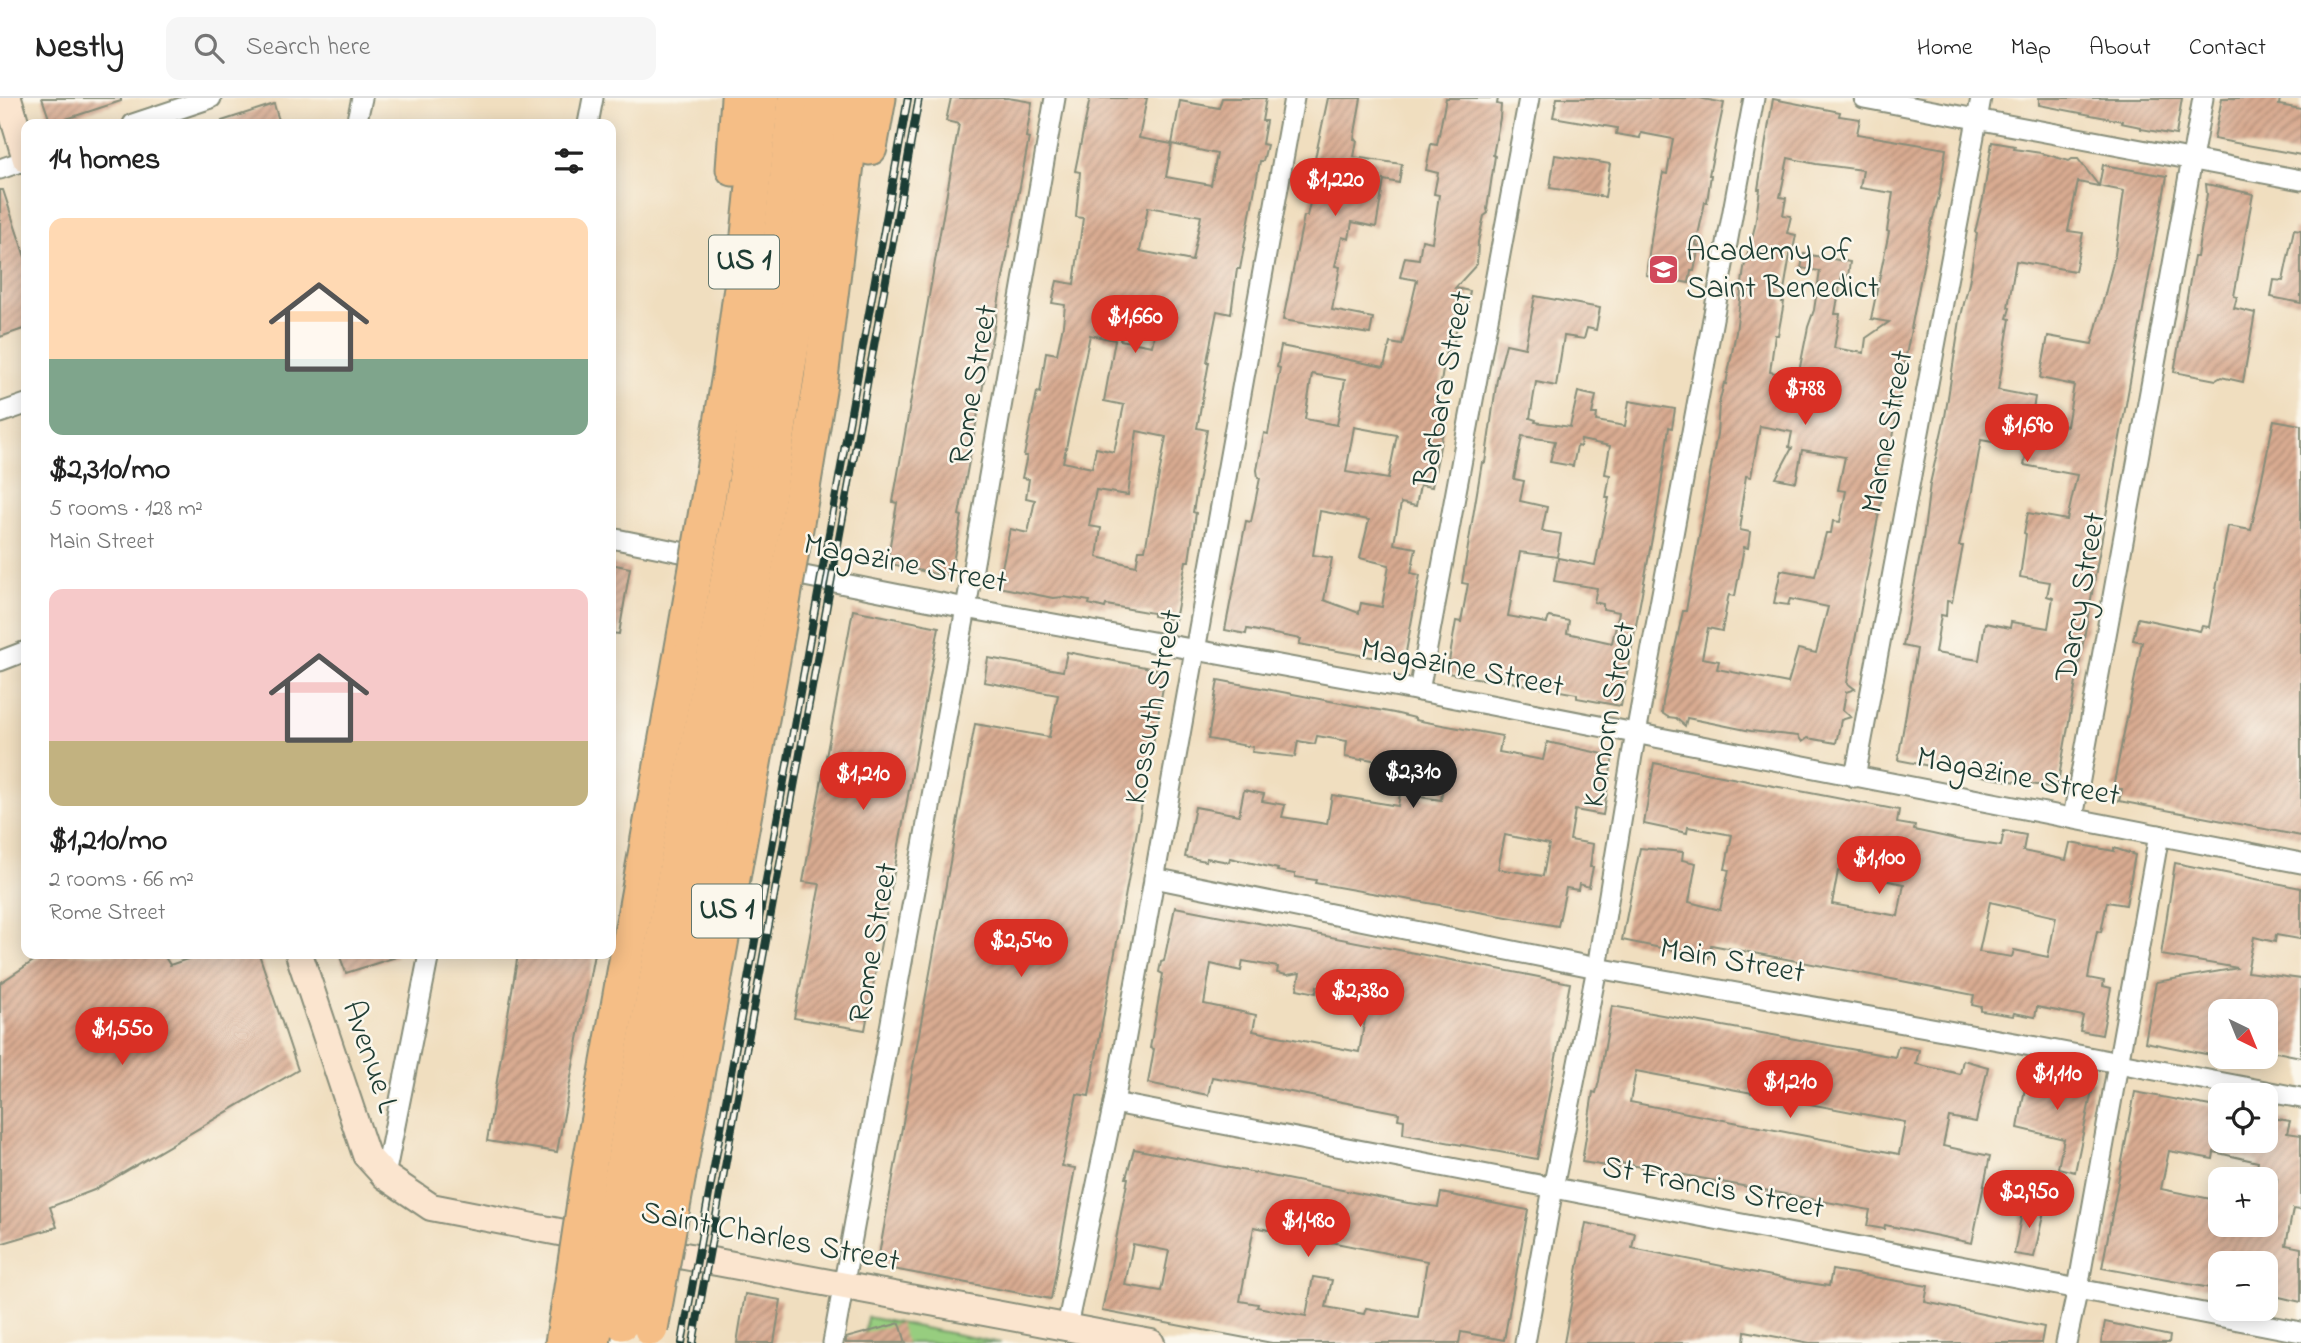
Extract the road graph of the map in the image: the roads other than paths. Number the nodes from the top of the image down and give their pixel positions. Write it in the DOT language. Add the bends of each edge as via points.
graph roads {
  1 [pos="8,98"];
  2 [pos="211,98"];
  3 [pos="362,98"];
  4 [pos="593,98"];
  5 [pos="738,98"];
  6 [pos="762,98"];
  7 [pos="795,98"];
  8 [pos="824,98"];
  9 [pos="855,98"];
  10 [pos="879,98"];
  11 [pos="1055,98"];
  12 [pos="1294,98"];
  13 [pos="1530,98"];
  14 [pos="1754,98"];
  15 [pos="1864,98"];
  16 [pos="1981,98"];
  17 [pos="2203,98"];
  18 [pos="147,119"];
  19 [pos="357,119"];
  20 [pos="589,119"];
  21 [pos="1977,121"];
  22 [pos="21,142"];
  23 [pos="2191,160"];
  24 [pos="21,161"];
  25 [pos="0,169"];
  26 [pos="2301,180"];
  27 [pos="838,246"];
  28 [pos="21,406"];
  29 [pos="0,413"];
  30 [pos="719,425"];
  31 [pos="757,485"];
  32 [pos="616,539"];
  33 [pos="966,608"];
  34 [pos="715,637"];
  35 [pos="1197,648"];
  36 [pos="21,653"];
  37 [pos="0,661"];
  38 [pos="1419,691"];
  39 [pos="1637,735"];
  40 [pos="1855,777"];
  41 [pos="2073,818"];
  42 [pos="2159,835"];
  43 [pos="2301,863"];
  44 [pos="1154,878"];
  45 [pos="301,959"];
  46 [pos="428,959"];
  47 [pos="1597,968"];
  48 [pos="2117,1063"];
  49 [pos="2301,1098"];
  50 [pos="1114,1103"];
  51 [pos="635,1166"];
  52 [pos="385,1176"];
  53 [pos="1553,1188"];
  54 [pos="842,1287"];
  55 [pos="2078,1289"];
  56 [pos="1067,1326"];
  57 [pos="607,1332"];
  58 [pos="2301,1332"];
  59 [pos="833,1343"];
  60 [pos="1151,1343"];
  61 [pos="1525,1343"];
  62 [pos="2066,1343"];
  1 -- 22 [label="street"];
  2 -- 18 [label="street"];
  3 -- 19 [label="street"];
  4 -- 20 [label="street"];
  5 -- 30 [label="highway" via="721,313"];
  6 -- 30 [label="highway, US 1" via="748,235"];
  7 -- 31 [label="highway"];
  8 -- 31 [label="highway" via="800,294"];
  9 -- 27 [label="highway, US 1"];
  10 -- 27 [label="highway" via="864,179"];
  11 -- 33 [label="street, Rome Street"];
  12 -- 35 [label="street, Kossuth Street"];
  13 -- 38 [label="street, Barbara Street"];
  14 -- 39 [label="street, Komorn Street"];
  15 -- 21 [label="street"];
  16 -- 21 [label="street, Marne Street"];
  17 -- 23 [label="street, Darcy Street"];
  21 -- 23 [label="street"];
  21 -- 40 [label="street, Marne Street"];
  23 -- 26 [label="street"];
  23 -- 41 [label="street, Darcy Street"];
  24 -- 25 [label="street"];
  27 -- 51 [label="highway, US 1, bridge" via="775,648"];
  28 -- 29 [label="street"];
  30 -- 34 [label="highway, US 1, bridge" via="712,476"];
  31 -- 34 [label="highway, bridge"];
  32 -- 33 [label="street, Magazine Street"];
  33 -- 35 [label="street, Magazine Street"];
  33 -- 54 [label="street, Rome Street"];
  34 -- 51 [label="highway, US 1"];
  34 -- 51 [label="highway"];
  35 -- 38 [label="street, Magazine Street"];
  35 -- 44 [label="street, Kossuth Street"];
  36 -- 37 [label="street"];
  38 -- 39 [label="street, Magazine Street"];
  39 -- 40 [label="street, Magazine Street"];
  39 -- 47 [label="street, Komorn Street"];
  40 -- 41 [label="street, Magazine Street"];
  41 -- 42 [label="street, Magazine Street"];
  42 -- 43 [label="street, Magazine Street"];
  42 -- 48 [label="street"];
  44 -- 47 [label="street, Main Street"];
  44 -- 50 [label="street, Kossuth Street"];
  45 -- 52 [label="street, Avenue L" via="366,1155"];
  46 -- 52 [label="street"];
  47 -- 48 [label="street, Main Street"];
  47 -- 53 [label="street, Komorn Street"];
  48 -- 49 [label="street, Main Street"];
  48 -- 55 [label="street"];
  50 -- 53 [label="street, St Francis Street"];
  50 -- 56 [label="street, Kossuth Street"];
  51 -- 57 [label="highway, US 1, bridge"];
  51 -- 57 [label="highway, US 1, bridge"];
  52 -- 54 [label="street, Saint Charles Street" via="431,1208"];
  53 -- 55 [label="street, St Francis Street"];
  53 -- 61 [label="street, Komorn Street"];
  54 -- 56 [label="street, Saint Charles Street"];
  54 -- 59 [label="street, Rome Street"];
  55 -- 58 [label="street, St Francis Street"];
  55 -- 62 [label="street"];
  56 -- 60 [label="street, Saint Charles Street"];
}
